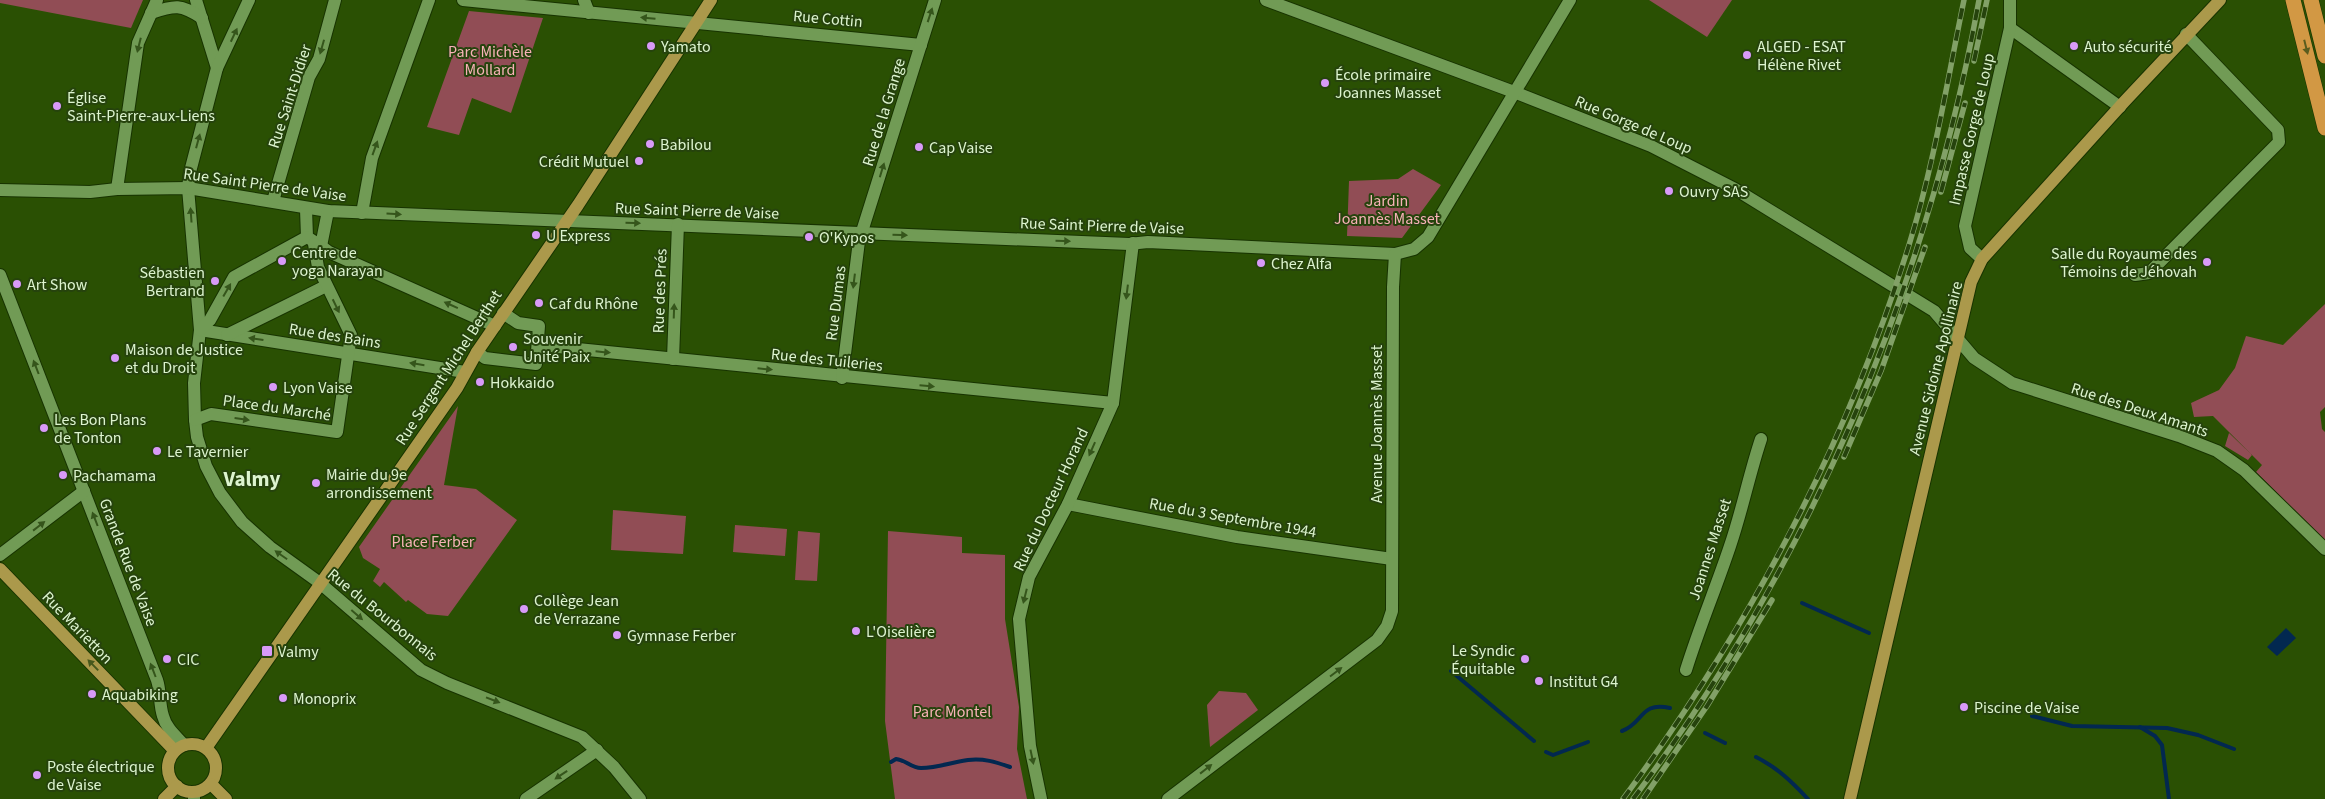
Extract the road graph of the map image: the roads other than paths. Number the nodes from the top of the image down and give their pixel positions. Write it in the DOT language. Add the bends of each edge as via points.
graph roads {
  1 [pos="157,0"];
  2 [pos="196,0"];
  3 [pos="250,0"];
  4 [pos="335,0"];
  5 [pos="429,0"];
  6 [pos="463,0"];
  7 [pos="584,0"];
  8 [pos="711,0"];
  9 [pos="936,0"];
  10 [pos="1266,0"];
  11 [pos="1570,0"];
  12 [pos="2010,0"];
  13 [pos="2211,0"];
  14 [pos="2220,0"];
  15 [pos="2293,0"];
  16 [pos="2310,0"];
  17 [pos="151,13"];
  18 [pos="589,13"];
  19 [pos="202,18"];
  20 [pos="2198,22"];
  21 [pos="696,23"];
  22 [pos="2010,28"];
  23 [pos="2186,34"];
  24 [pos="920,45"];
  25 [pos="2325,56"];
  26 [pos="217,68"];
  27 [pos="1514,92"];
  28 [pos="2120,107"];
  29 [pos="2325,128"];
  30 [pos="188,188"];
  31 [pos="117,189"];
  32 [pos="0,190"];
  33 [pos="273,201"];
  34 [pos="306,209"];
  35 [pos="328,212"];
  36 [pos="362,213"];
  37 [pos="567,221"];
  38 [pos="678,224"];
  39 [pos="862,233"];
  40 [pos="314,242"];
  41 [pos="1133,244"];
  42 [pos="1396,254"];
  43 [pos="1982,259"];
  44 [pos="0,275"];
  45 [pos="2135,275"];
  46 [pos="326,286"];
  47 [pos="503,314"];
  48 [pos="495,326"];
  49 [pos="200,330"];
  50 [pos="227,335"];
  51 [pos="1957,338"];
  52 [pos="538,345"];
  53 [pos="477,352"];
  54 [pos="348,353"];
  55 [pos="673,359"];
  56 [pos="464,372"];
  57 [pos="842,378"];
  58 [pos="1113,404"];
  59 [pos="195,420"];
  60 [pos="1761,439"];
  61 [pos="84,491"];
  62 [pos="1068,504"];
  63 [pos="2325,549"];
  64 [pos="0,555"];
  65 [pos="1392,559"];
  66 [pos="0,569"];
  67 [pos="320,583"];
  68 [pos="1686,670"];
  69 [pos="180,748"];
  70 [pos="206,748"];
  71 [pos="596,750"];
  72 [pos="210,784"];
  73 [pos="177,786"];
  74 [pos="194,795"];
  75 [pos="164,799"];
  76 [pos="226,799"];
  77 [pos="526,799"];
  78 [pos="640,799"];
  79 [pos="1041,799"];
  80 [pos="1168,799"];
  81 [pos="1850,799"];
  1 -- 17 [label="street"];
  2 -- 19 [label="street"];
  26 -- 3 [label="street, one-way"];
  4 -- 33 [label="street, Rue Saint-Didier, one-way"];
  36 -- 5 [label="street, one-way" via="372,158"];
  6 -- 18 [label="street, Rue Cottin"];
  7 -- 18 [label="street"];
  8 -- 21 [label="main road, Rue Sergent Michel Berthet"];
  24 -- 9 [label="street, Rue de la Grange, one-way"];
  10 -- 27 [label="street, Rue Gorge de Loup"];
  11 -- 27 [label="street"];
  12 -- 22 [label="street, Impasse Gorge de Loup"];
  13 -- 20 [label="main road, Avenue Sidoine Apollinaire"];
  14 -- 20 [label="main road, Avenue Sidoine Apollinaire"];
  15 -- 29 [label="highway, one-way"];
  16 -- 25 [label="highway"];
  17 -- 19 [label="street" via="172,6 186,8"];
  17 -- 31 [label="street, one-way" via="138,43"];
  21 -- 18 [label="street, Rue Cottin, one-way"];
  19 -- 26 [label="street"];
  20 -- 23 [label="main road, Avenue Sidoine Apollinaire"];
  21 -- 24 [label="street, Rue Cottin"];
  21 -- 37 [label="main road, Rue Sergent Michel Berthet"];
  22 -- 28 [label="street"];
  22 -- 43 [label="street, Impasse Gorge de Loup" via="1965,226 1970,248"];
  23 -- 28 [label="main road, Avenue Sidoine Apollinaire"];
  23 -- 45 [label="street" via="2278,130 2280,138 2149,273"];
  39 -- 24 [label="street, Rue de la Grange, one-way"];
  30 -- 26 [label="street, one-way"];
  27 -- 42 [label="street" via="1428,237 1414,249"];
  27 -- 51 [label="street, Rue Gorge de Loup" via="1651,146 1735,188 1934,311"];
  28 -- 43 [label="main road, Avenue Sidoine Apollinaire"];
  30 -- 31 [label="street, Rue Saint Pierre de Vaise"];
  30 -- 33 [label="street, Rue Saint Pierre de Vaise"];
  49 -- 30 [label="street, one-way"];
  31 -- 32 [label="street, Rue Saint Pierre de Vaise" via="90,192"];
  33 -- 34 [label="street, Rue Saint Pierre de Vaise"];
  34 -- 35 [label="street, Rue Saint Pierre de Vaise"];
  34 -- 40 [label="street"];
  35 -- 36 [label="street, Rue Saint Pierre de Vaise"];
  35 -- 40 [label="street"];
  36 -- 37 [label="street, Rue Saint Pierre de Vaise, one-way"];
  37 -- 38 [label="street, Rue Saint Pierre de Vaise, one-way"];
  37 -- 47 [label="main road, Rue Sergent Michel Berthet"];
  38 -- 39 [label="street, Rue Saint Pierre de Vaise"];
  55 -- 38 [label="street, Rue des Prés, one-way"];
  39 -- 41 [label="street, Rue Saint Pierre de Vaise, one-way"];
  39 -- 57 [label="street, Rue Dumas, one-way"];
  40 -- 46 [label="street"];
  48 -- 40 [label="street, one-way" via="329,252"];
  49 -- 40 [label="street, one-way" via="210,320 234,277"];
  41 -- 42 [label="street, Rue Saint Pierre de Vaise" via="1148,242"];
  41 -- 58 [label="street, Rue du Docteur Horand, one-way"];
  42 -- 65 [label="street, Avenue Joannès Masset" via="1393,287"];
  43 -- 51 [label="main road, Avenue Sidoine Apollinaire" via="1971,282"];
  61 -- 44 [label="street, Grande Rue de Vaise, one-way"];
  46 -- 50 [label="street"];
  46 -- 54 [label="street, one-way" via="351,335"];
  47 -- 48 [label="main road, Rue Sergent Michel Berthet"];
  47 -- 52 [label="street" via="518,323 538,326"];
  48 -- 53 [label="main road, Rue Sergent Michel Berthet"];
  49 -- 50 [label="street, Rue des Bains"];
  49 -- 59 [label="street" via="194,382"];
  54 -- 50 [label="street, Rue des Bains, one-way"];
  51 -- 63 [label="street, Rue des Deux Amants" via="1974,358 2012,383 2218,451 2244,470"];
  51 -- 81 [label="main road, Avenue Sidoine Apollinaire"];
  52 -- 53 [label="street" via="536,364 485,358"];
  52 -- 55 [label="street, Rue des Tuileries, one-way"];
  53 -- 56 [label="main road, Rue Sergent Michel Berthet"];
  56 -- 54 [label="street, Rue des Bains, one-way"];
  59 -- 54 [label="street, Place du Marché, one-way" via="211,414 337,432"];
  55 -- 57 [label="street, Rue des Tuileries, one-way"];
  56 -- 67 [label="main road, Rue Sergent Michel Berthet" via="457,388"];
  57 -- 58 [label="street, Rue des Tuileries, one-way"];
  58 -- 62 [label="street, Rue du Docteur Horand, one-way"];
  67 -- 59 [label="street, Rue du Bourbonnais, one-way" via="242,522 220,494 196,437"];
  60 -- 68 [label="street, Joannes Masset" via="1731,544"];
  64 -- 61 [label="street, one-way"];
  69 -- 61 [label="street, Grande Rue de Vaise, one-way" via="162,716 161,691"];
  62 -- 65 [label="street, Rue du 3 Septembre 1944" via="1237,537"];
  62 -- 79 [label="street, Rue du Docteur Horand, one-way" via="1029,577 1020,619 1030,746"];
  80 -- 65 [label="street, Avenue Joannès Masset, one-way" via="1377,640 1392,611"];
  69 -- 66 [label="main road, Rue Marietton, one-way"];
  67 -- 70 [label="main road, Rue Sergent Michel Berthet"];
  67 -- 71 [label="street, Rue du Bourbonnais, one-way" via="422,670 582,737"];
  69 -- 70 [label="main road" via="199,745"];
  69 -- 73 [label="main road" via="171,756 168,768"];
  70 -- 72 [label="main road" via="212,754 217,769"];
  71 -- 77 [label="street, one-way"];
  71 -- 78 [label="street, Rue du Bourbonnais"];
  72 -- 74 [label="main road"];
  72 -- 76 [label="main road"];
  73 -- 74 [label="main road"];
  73 -- 75 [label="main road"];
}
